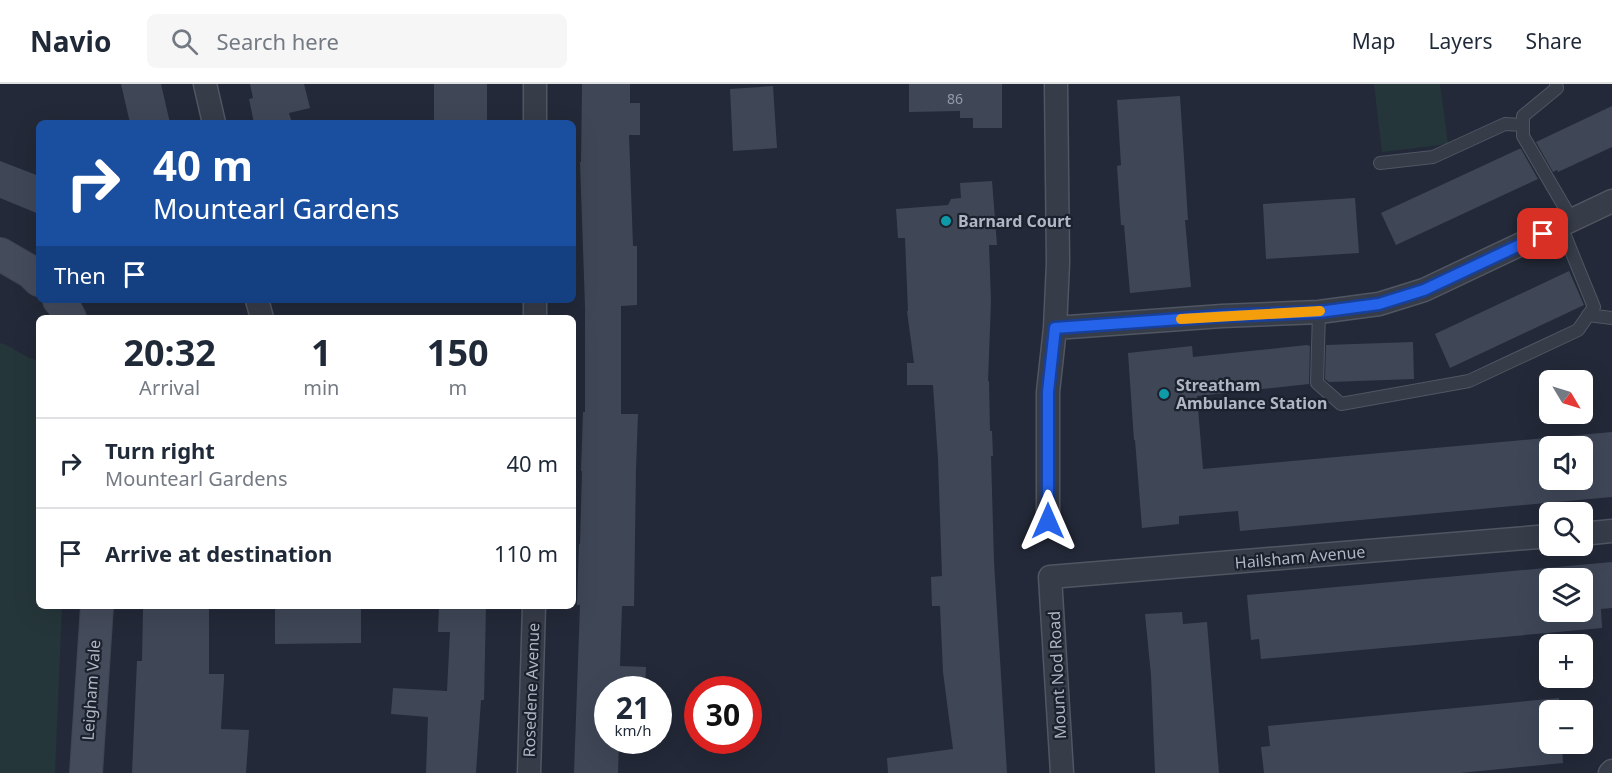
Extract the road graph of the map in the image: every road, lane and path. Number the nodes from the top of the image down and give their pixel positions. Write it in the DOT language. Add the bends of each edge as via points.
graph roads {
  1 [pos="205,84"];
  2 [pos="536,84"];
  3 [pos="1056,84"];
  4 [pos="1556,84"];
  5 [pos="213,120"];
  6 [pos="535,120"];
  7 [pos="1523,125"];
  8 [pos="1380,163"];
  9 [pos="1612,201"];
  10 [pos="1567,223"];
  11 [pos="0,254"];
  12 [pos="36,277"];
  13 [pos="1319,312"];
  14 [pos="1588,315"];
  15 [pos="1612,318"];
  16 [pos="1055,328"];
  17 [pos="1048,521"];
  18 [pos="1612,531"];
  19 [pos="1593,533"];
  20 [pos="1539,537"];
  21 [pos="1050,577"];
  22 [pos="97,609"];
  23 [pos="534,609"];
  24 [pos="86,773"];
  25 [pos="529,773"];
  26 [pos="1062,773"];
  1 -- 5 [label="street"];
  2 -- 6 [label="street"];
  3 -- 16 [label="street"];
  4 -- 7 [label="lane" via="1557,88 1523,116"];
  7 -- 8 [label="lane" via="1505,124 1433,157"];
  7 -- 10 [label="lane" via="1523,136"];
  9 -- 10 [label="street"];
  10 -- 13 [label="street" via="1424,290 1379,304"];
  10 -- 14 [label="lane" via="1594,307"];
  11 -- 12 [label="street"];
  13 -- 14 [label="lane" via="1317,383 1341,404 1469,381 1578,330"];
  13 -- 16 [label="street"];
  14 -- 15 [label="lane"];
  16 -- 17 [label="street" via="1048,392"];
  18 -- 19 [label="street"];
  20 -- 21 [label="street, Hailsham Avenue"];
  21 -- 26 [label="street, Mount Nod Road"];
  22 -- 24 [label="street, Leigham Vale"];
  23 -- 25 [label="street, Rosedene Avenue"];
}
